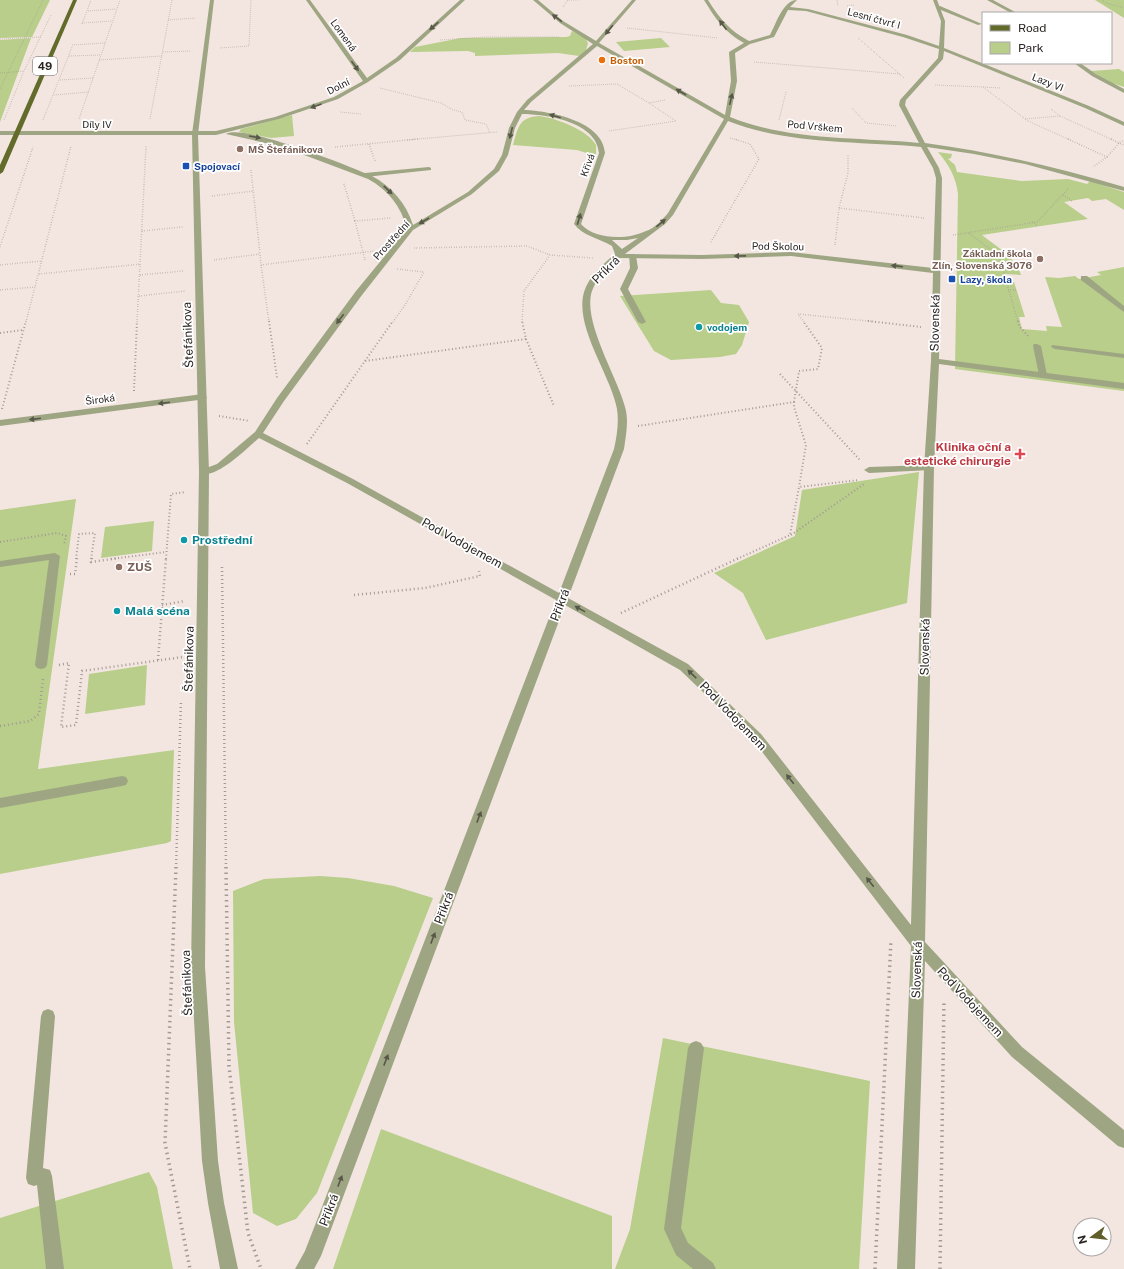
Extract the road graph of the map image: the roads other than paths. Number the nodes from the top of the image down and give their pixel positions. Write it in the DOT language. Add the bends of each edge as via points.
graph roads {
  1 [pos="75,0"];
  2 [pos="212,0"];
  3 [pos="308,0"];
  4 [pos="463,0"];
  5 [pos="536,0"];
  6 [pos="634,0"];
  7 [pos="706,0"];
  8 [pos="795,0"];
  9 [pos="936,0"];
  10 [pos="989,0"];
  11 [pos="785,6"];
  12 [pos="938,6"];
  13 [pos="1013,12"];
  14 [pos="980,24"];
  15 [pos="597,43"];
  16 [pos="748,43"];
  17 [pos="943,49"];
  18 [pos="1078,64"];
  19 [pos="363,83"];
  20 [pos="1124,90"];
  21 [pos="520,112"];
  22 [pos="727,118"];
  23 [pos="1124,124"];
  24 [pos="17,132"];
  25 [pos="0,133"];
  26 [pos="216,133"];
  27 [pos="195,134"];
  28 [pos="924,145"];
  29 [pos="428,169"];
  30 [pos="0,172"];
  31 [pos="365,175"];
  32 [pos="1124,189"];
  33 [pos="411,229"];
  34 [pos="649,233"];
  35 [pos="605,238"];
  36 [pos="632,256"];
  37 [pos="617,258"];
  38 [pos="936,271"];
  39 [pos="1084,278"];
  40 [pos="1124,310"];
  41 [pos="642,322"];
  42 [pos="1037,346"];
  43 [pos="1054,347"];
  44 [pos="1124,356"];
  45 [pos="935,361"];
  46 [pos="1043,375"];
  47 [pos="1124,386"];
  48 [pos="203,398"];
  49 [pos="0,423"];
  50 [pos="258,434"];
  51 [pos="929,468"];
  52 [pos="204,472"];
  53 [pos="870,475"];
  54 [pos="0,564"];
  55 [pos="562,599"];
  56 [pos="42,670"];
  57 [pos="122,781"];
  58 [pos="0,803"];
  59 [pos="918,944"];
  60 [pos="48,1016"];
  61 [pos="696,1048"];
  62 [pos="1124,1140"];
  63 [pos="55,1269"];
  64 [pos="229,1269"];
  65 [pos="304,1269"];
  66 [pos="707,1269"];
  67 [pos="906,1269"];
  1 -- 24 [label="main road, 49"];
  2 -- 27 [label="street, Štefánikova"];
  3 -- 19 [label="street, Lomená, one-way"];
  4 -- 19 [label="street, Dolní, one-way" via="393,63"];
  15 -- 5 [label="street, Pod Vrškem, one-way" via="559,20"];
  6 -- 15 [label="street, Prostřední, one-way"];
  16 -- 7 [label="street, one-way" via="725,28"];
  8 -- 11 [label="street, Příkrá"];
  9 -- 12 [label="street"];
  10 -- 13 [label="street"];
  11 -- 16 [label="street, Příkrá" via="772,36"];
  11 -- 17 [label="street, Lesní čtvrť I" via="904,36"];
  12 -- 14 [label="street"];
  12 -- 17 [label="street" via="943,21"];
  15 -- 21 [label="street, Prostřední" via="529,101"];
  22 -- 15 [label="street, Pod Vrškem, one-way"];
  22 -- 16 [label="street, Příkrá, one-way" via="734,81 732,52"];
  17 -- 23 [label="street, Lazy VI"];
  17 -- 28 [label="street, Slovenská" via="942,58 902,100 913,128"];
  18 -- 20 [label="street"];
  19 -- 26 [label="street, Dolní, one-way" via="336,98 307,109"];
  21 -- 33 [label="street, Prostřední, one-way" via="511,131 502,163 488,179"];
  35 -- 21 [label="street, Křivá, one-way" via="584,232 577,224 603,149 600,141 575,124 556,116"];
  22 -- 28 [label="street, Pod Vrškem" via="782,133"];
  34 -- 22 [label="street, Příkrá, one-way" via="671,214"];
  24 -- 25 [label="street, Díly IV"];
  24 -- 27 [label="street, Díly IV"];
  24 -- 30 [label="main road, 49"];
  26 -- 27 [label="street, Dolní"];
  26 -- 31 [label="street, one-way" via="259,138 301,150"];
  27 -- 48 [label="street, Štefánikova"];
  28 -- 32 [label="street, Pod Vrškem" via="996,155"];
  28 -- 38 [label="street, Slovenská" via="939,178"];
  29 -- 31 [label="street"];
  31 -- 33 [label="street, one-way" via="387,188 397,199"];
  33 -- 50 [label="street, Prostřední, one-way" via="280,400"];
  34 -- 35 [label="street" via="627,238"];
  34 -- 37 [label="street, Příkrá"];
  35 -- 37 [label="street" via="617,248"];
  36 -- 37 [label="street, Pod Školou"];
  38 -- 36 [label="street, Pod Školou, one-way" via="791,254"];
  36 -- 41 [label="street" via="634,268 624,289"];
  37 -- 55 [label="street, Příkrá" via="593,280 586,306 589,325 620,407 623,428 619,449"];
  38 -- 45 [label="street, Slovenská"];
  39 -- 40 [label="street"];
  42 -- 46 [label="street"];
  43 -- 44 [label="street"];
  45 -- 46 [label="street"];
  45 -- 51 [label="street, Slovenská"];
  46 -- 47 [label="street"];
  48 -- 49 [label="street, Široká, one-way"];
  48 -- 52 [label="street, Štefánikova"];
  50 -- 52 [label="street, Prostřední" via="220,466"];
  50 -- 55 [label="street, Pod Vodojemem" via="296,452"];
  51 -- 53 [label="street"];
  51 -- 59 [label="street, Slovenská"];
  52 -- 64 [label="street, Štefánikova" via="198,967 210,1161"];
  54 -- 56 [label="street" via="55,556"];
  59 -- 55 [label="street, Pod Vodojemem, one-way" via="757,737 684,667"];
  65 -- 55 [label="street, Příkrá, one-way"];
  57 -- 58 [label="street"];
  59 -- 62 [label="street, Pod Vodojemem" via="1017,1052"];
  59 -- 67 [label="street, Slovenská"];
  60 -- 63 [label="street" via="39,1177"];
  61 -- 66 [label="street" via="672,1229 682,1249"];
}
